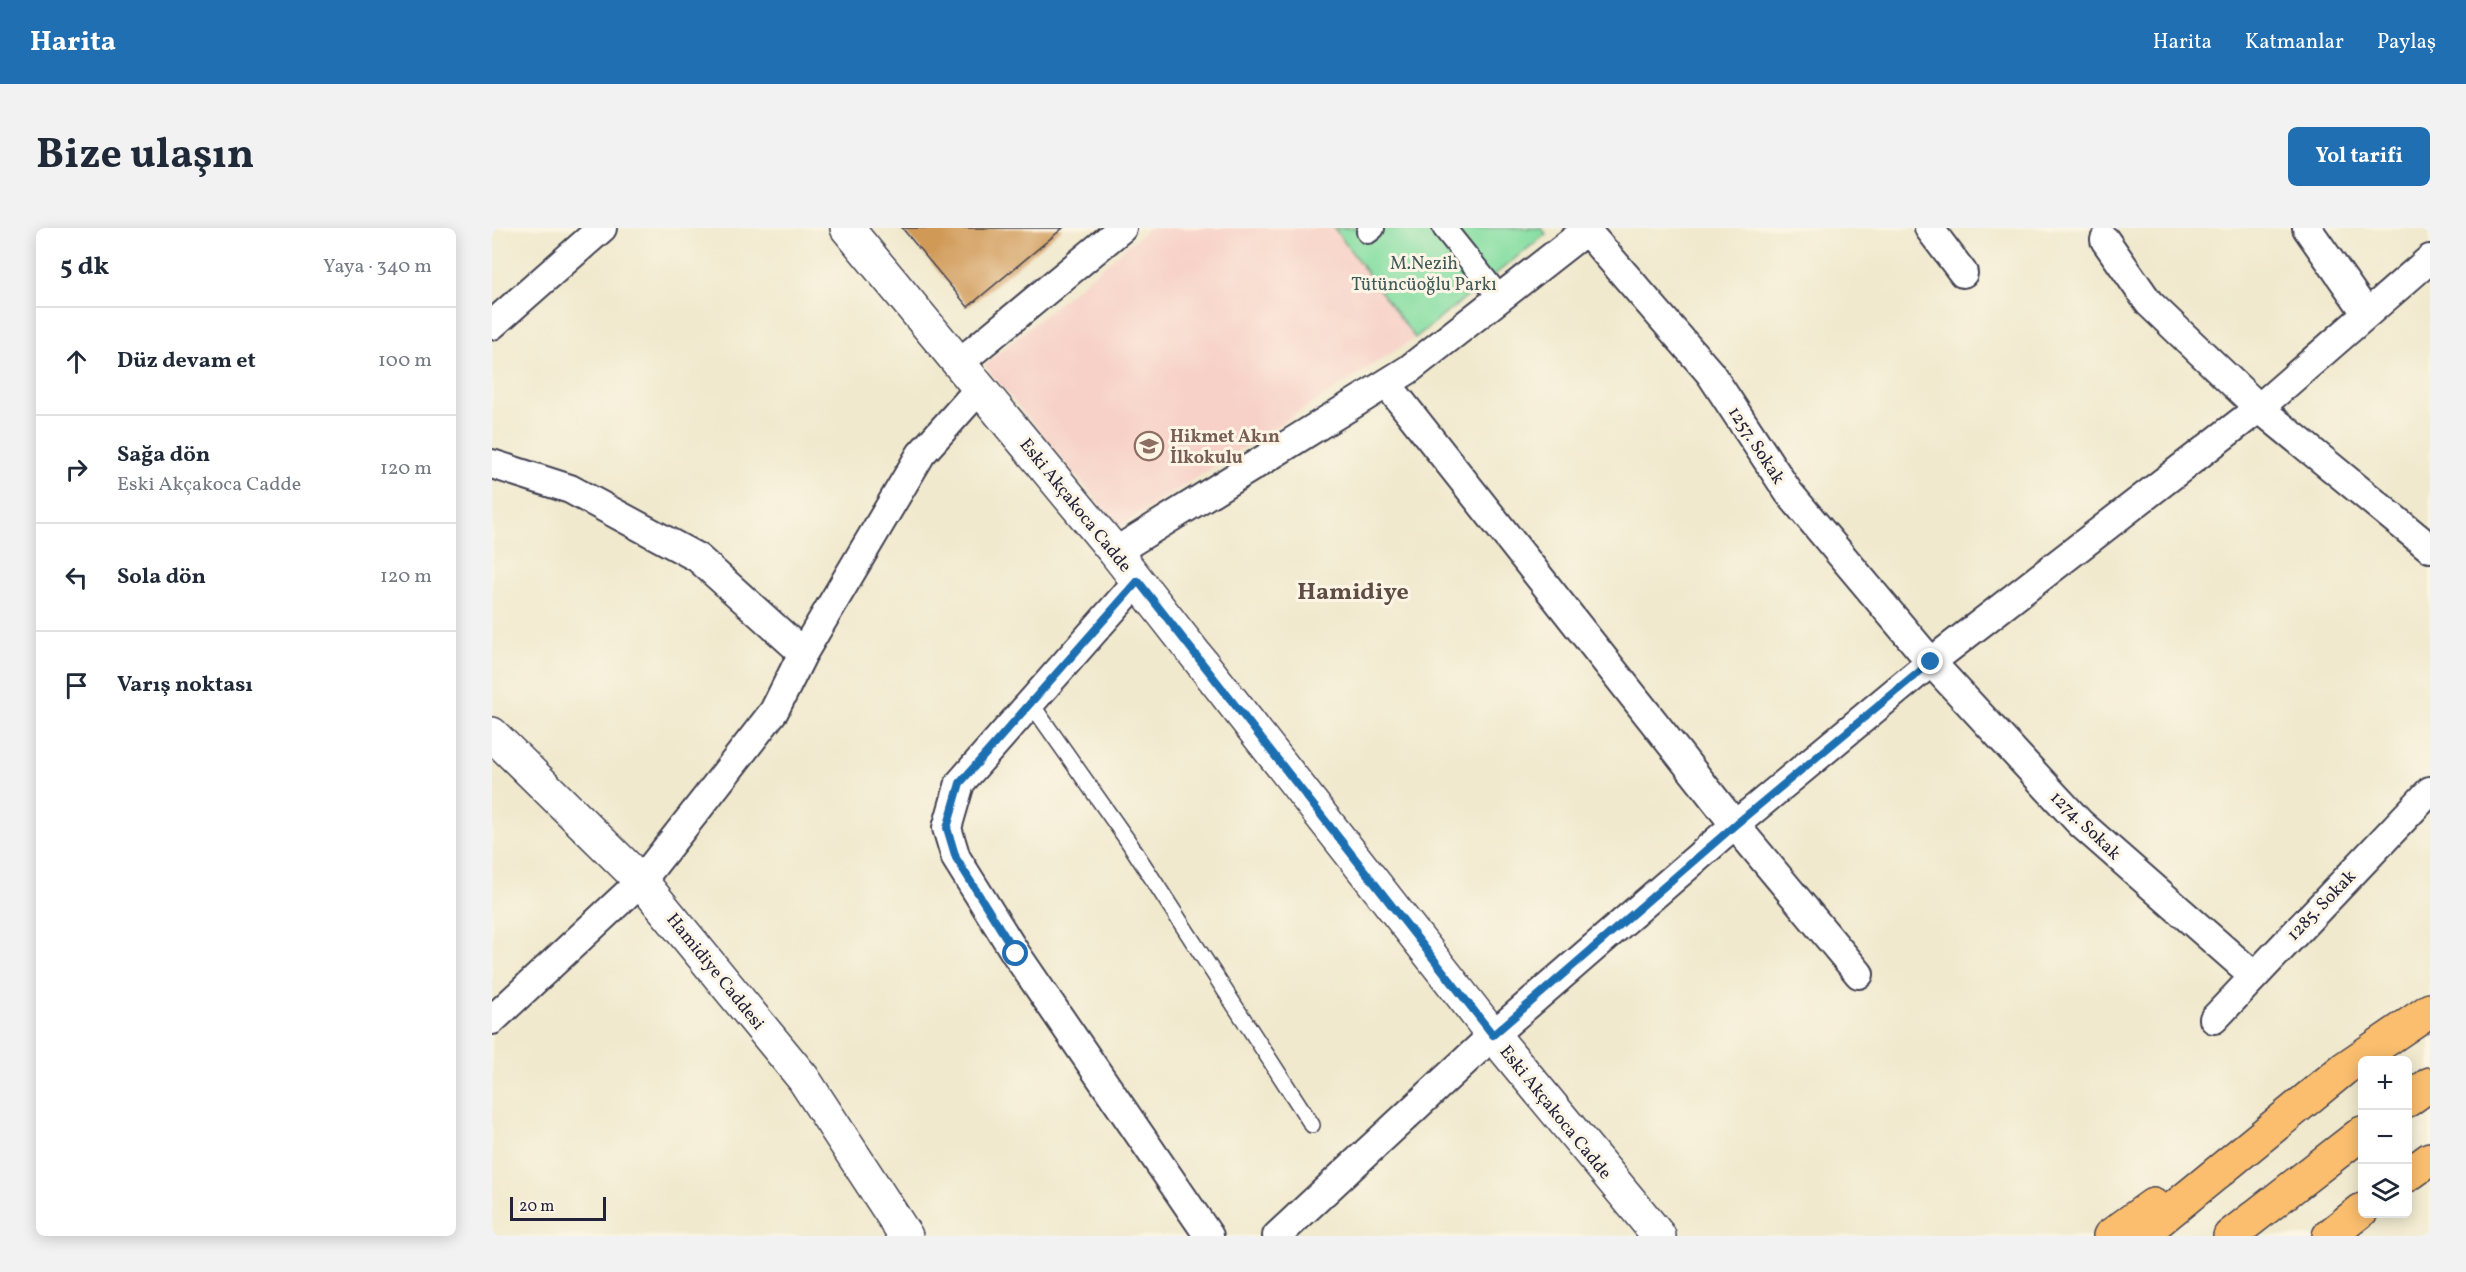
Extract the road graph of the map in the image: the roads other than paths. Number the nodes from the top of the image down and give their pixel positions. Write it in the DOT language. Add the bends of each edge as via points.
graph roads {
  1 [pos="602,228"];
  2 [pos="847,228"];
  3 [pos="1122,228"];
  4 [pos="1444,228"];
  5 [pos="1929,228"];
  6 [pos="2307,228"];
  7 [pos="1586,229"];
  8 [pos="2105,240"];
  9 [pos="2430,260"];
  10 [pos="1963,273"];
  11 [pos="1500,298"];
  12 [pos="2367,314"];
  13 [pos="492,325"];
  14 [pos="959,363"];
  15 [pos="1387,384"];
  16 [pos="980,388"];
  17 [pos="2259,408"];
  18 [pos="492,464"];
  19 [pos="2430,548"];
  20 [pos="1115,552"];
  21 [pos="1138,581"];
  22 [pos="803,653"];
  23 [pos="1931,662"];
  24 [pos="1030,702"];
  25 [pos="492,734"];
  26 [pos="2430,791"];
  27 [pos="1735,825"];
  28 [pos="641,880"];
  29 [pos="1859,974"];
  30 [pos="2253,975"];
  31 [pos="2430,1010"];
  32 [pos="2214,1019"];
  33 [pos="492,1020"];
  34 [pos="1493,1035"];
  35 [pos="2345,1068"];
  36 [pos="2430,1084"];
  37 [pos="2412,1097"];
  38 [pos="1312,1125"];
  39 [pos="2358,1136"];
  40 [pos="2430,1159"];
  41 [pos="2412,1172"];
  42 [pos="2358,1213"];
  43 [pos="906,1236"];
  44 [pos="1209,1236"];
  45 [pos="1277,1236"];
  46 [pos="1659,1236"];
  47 [pos="2110,1236"];
  48 [pos="2140,1236"];
  49 [pos="2230,1236"];
  50 [pos="2329,1236"];
  1 -- 13 [label="street"];
  2 -- 14 [label="street, Eski Akçakoca Cadde"];
  3 -- 14 [label="street"];
  4 -- 11 [label="street"];
  5 -- 10 [label="street"];
  6 -- 12 [label="street"];
  7 -- 11 [label="street"];
  7 -- 23 [label="street, 1257. Sokak" via="1710,373 1789,493"];
  8 -- 17 [label="street" via="2149,303"];
  9 -- 12 [label="street"];
  11 -- 15 [label="street"];
  12 -- 17 [label="street"];
  14 -- 16 [label="street, Eski Akçakoca Cadde"];
  15 -- 20 [label="street"];
  15 -- 27 [label="street"];
  16 -- 20 [label="street, Eski Akçakoca Cadde"];
  16 -- 22 [label="street" via="921,453"];
  17 -- 19 [label="street"];
  17 -- 23 [label="street"];
  18 -- 22 [label="street" via="570,489 698,558"];
  20 -- 21 [label="street, Eski Akçakoca Cadde"];
  21 -- 24 [label="street"];
  21 -- 34 [label="street, Eski Akçakoca Cadde"];
  22 -- 28 [label="street" via="774,711"];
  23 -- 27 [label="street"];
  23 -- 30 [label="street, 1274. Sokak" via="2080,823"];
  24 -- 38 [label="lane" via="1128,841"];
  24 -- 44 [label="street" via="960,783 947,828 956,858 1016,954"];
  25 -- 28 [label="street, Hamidiye Caddesi"];
  26 -- 30 [label="street, 1285. Sokak"];
  27 -- 29 [label="street"];
  27 -- 34 [label="street"];
  28 -- 33 [label="street"];
  28 -- 43 [label="street, Hamidiye Caddesi" via="803,1078"];
  30 -- 32 [label="street, 1285. Sokak"];
  31 -- 35 [label="highway"];
  34 -- 45 [label="street"];
  34 -- 46 [label="street, Eski Akçakoca Cadde"];
  35 -- 47 [label="highway"];
  35 -- 48 [label="highway"];
  36 -- 37 [label="highway"];
  39 -- 49 [label="highway"];
  40 -- 41 [label="highway"];
  42 -- 50 [label="highway"];
}
